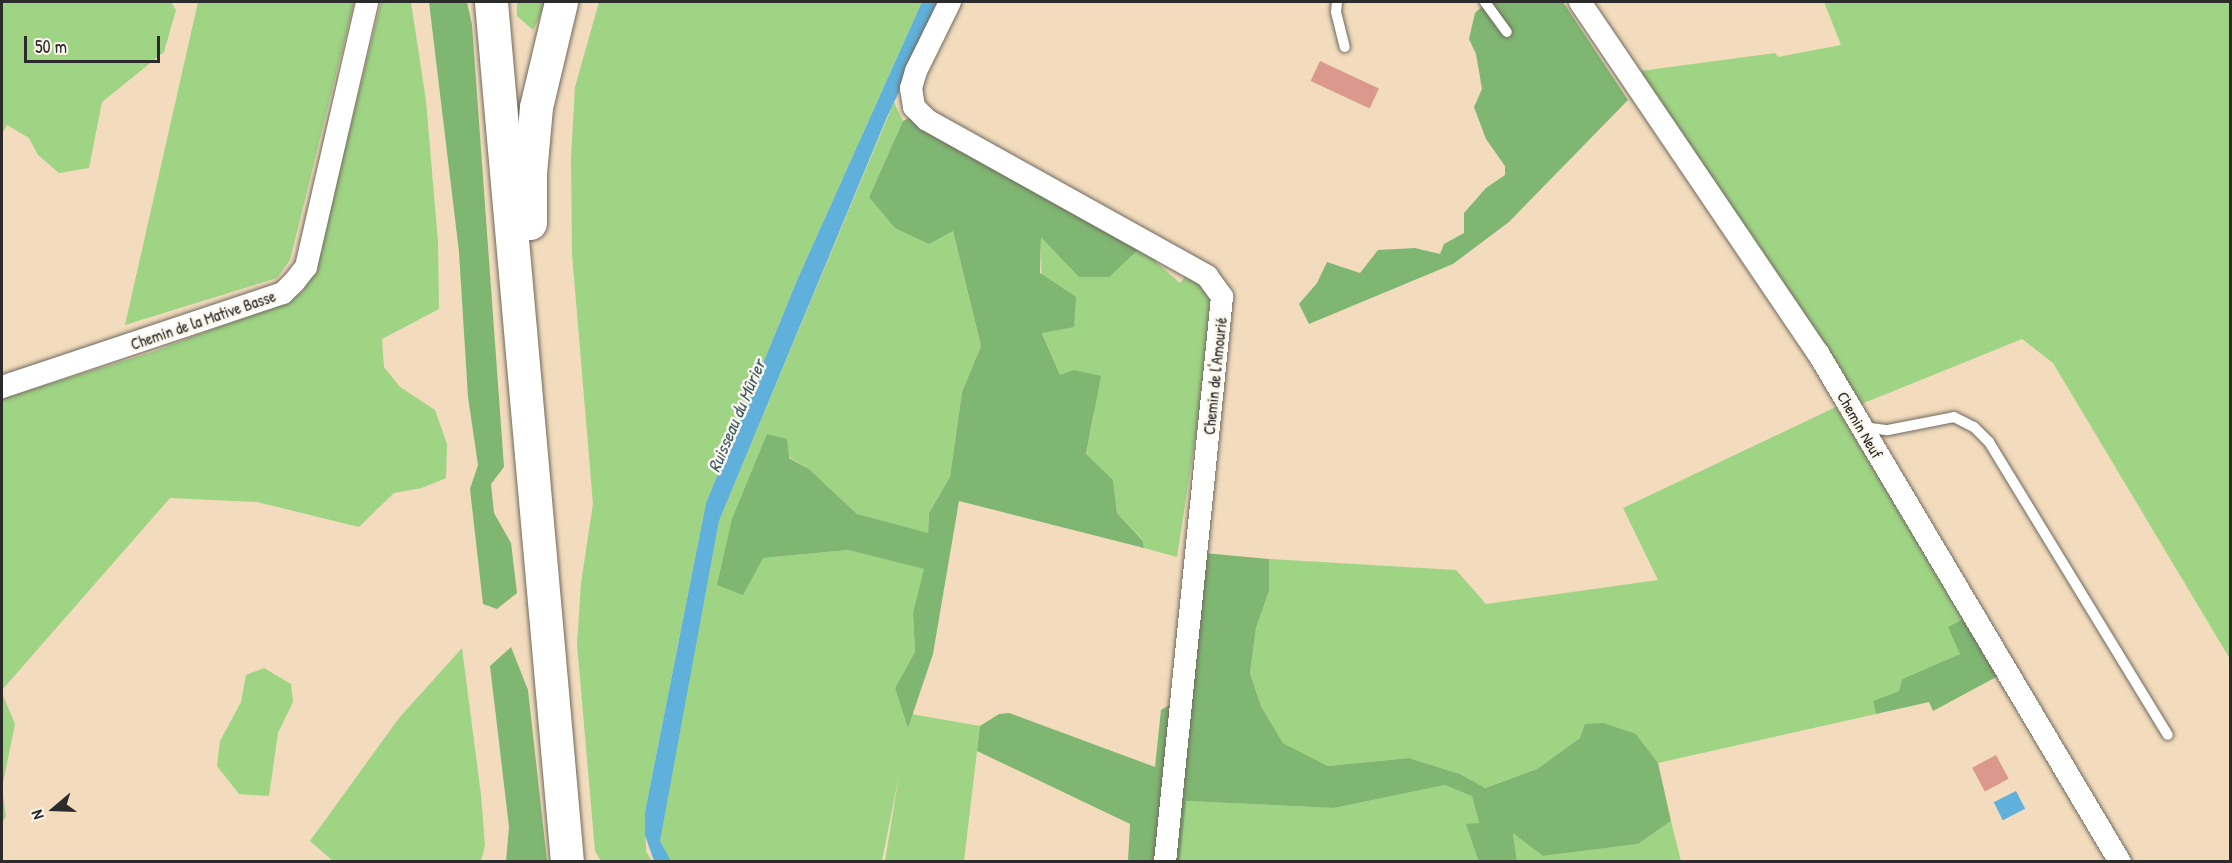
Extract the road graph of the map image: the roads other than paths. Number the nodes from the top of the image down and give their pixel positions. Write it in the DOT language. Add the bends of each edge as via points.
graph roads {
  1 [pos="367,2"];
  2 [pos="478,2"];
  3 [pos="491,2"];
  4 [pos="561,2"];
  5 [pos="950,2"];
  6 [pos="1337,2"];
  7 [pos="1485,2"];
  8 [pos="1580,2"];
  9 [pos="1507,32"];
  10 [pos="1345,47"];
  11 [pos="521,343"];
  12 [pos="2,387"];
  13 [pos="1862,427"];
  14 [pos="534,477"];
  15 [pos="2168,735"];
  16 [pos="567,861"];
  17 [pos="1165,861"];
  18 [pos="2120,861"];
  1 -- 12 [label="street, Chemin de la Mative Basse" via="306,267 295,281 283,293"];
  2 -- 11 [label="highway"];
  3 -- 11 [label="highway"];
  4 -- 14 [label="highway" via="536,107 530,173"];
  5 -- 17 [label="street, Chemin de l'Amourié" via="916,71 911,88 914,107 927,120 1199,271 1216,285 1222,297"];
  6 -- 10 [label="lane"];
  7 -- 9 [label="lane"];
  8 -- 13 [label="street, Chemin Neuf" via="1818,353"];
  11 -- 14 [label="highway"];
  13 -- 15 [label="lane" via="1888,430 1954,417 1974,427 1989,442"];
  13 -- 18 [label="street, Chemin Neuf"];
  14 -- 16 [label="highway"];
}
